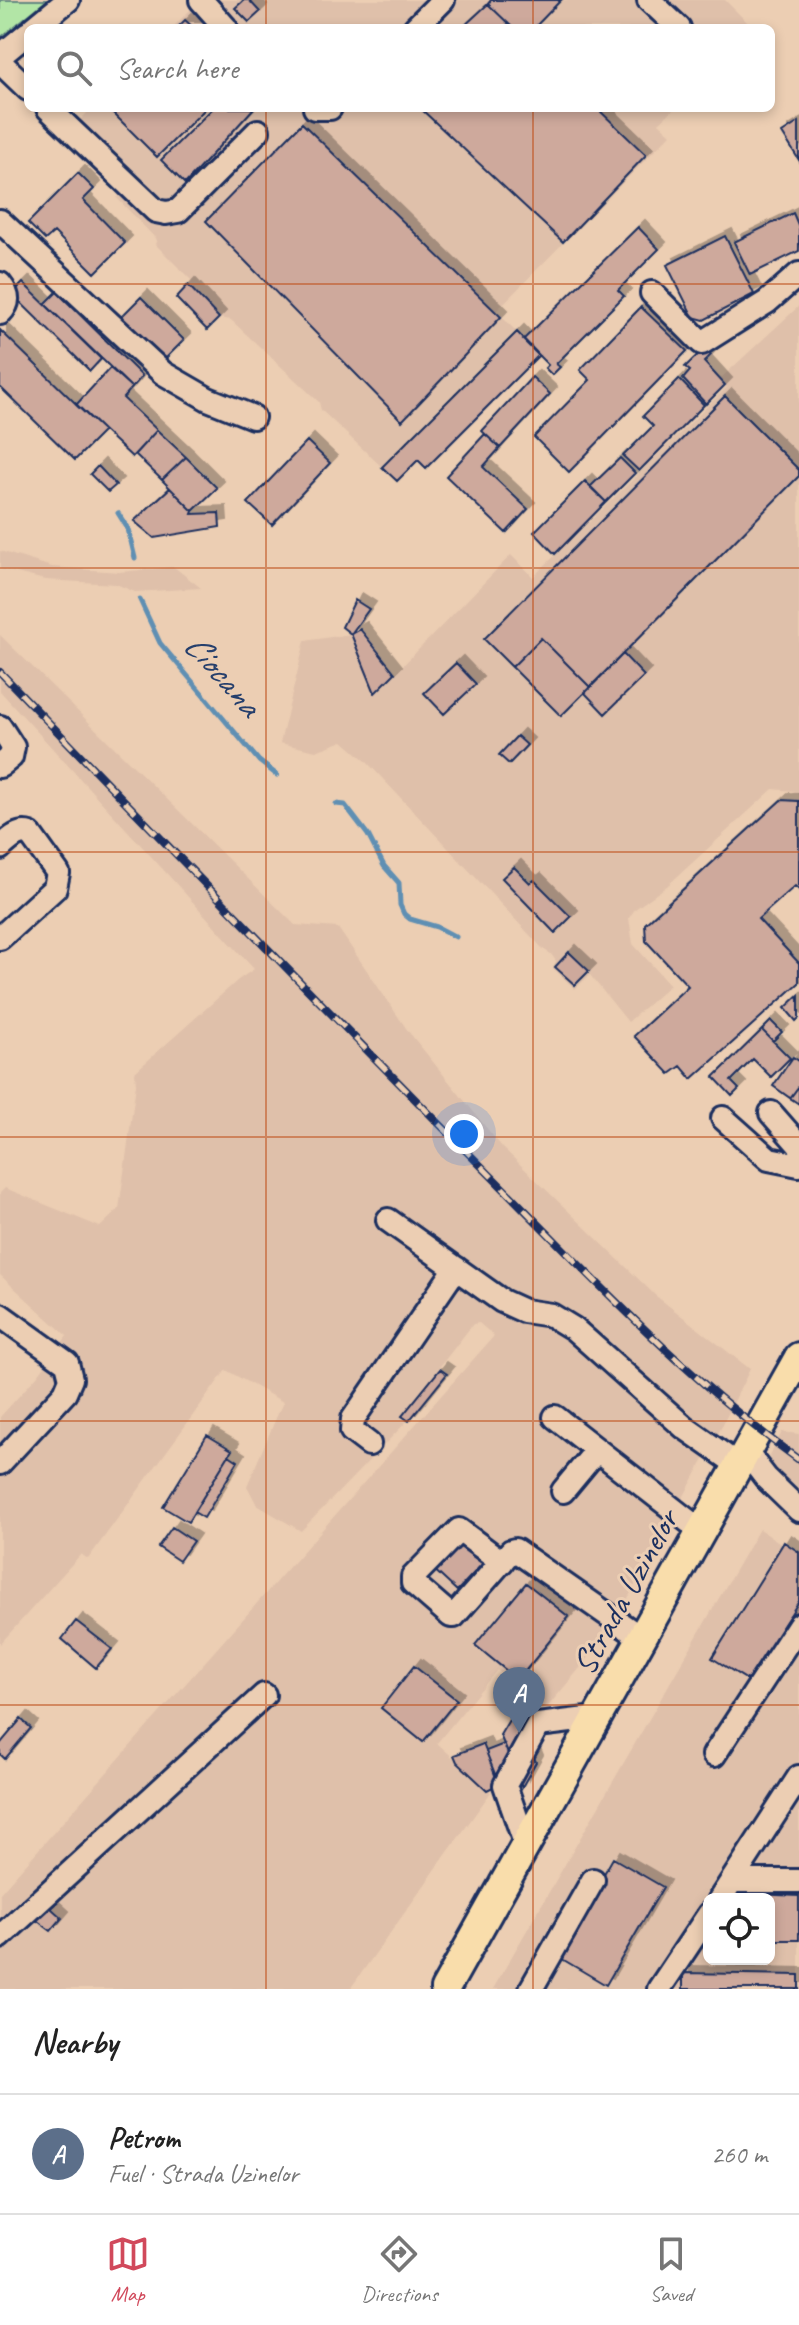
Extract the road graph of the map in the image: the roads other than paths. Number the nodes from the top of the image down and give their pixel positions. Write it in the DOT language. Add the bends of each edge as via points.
graph roads {
  1 [pos="68,0"];
  2 [pos="201,0"];
  3 [pos="443,0"];
  4 [pos="649,0"];
  5 [pos="39,24"];
  6 [pos="222,24"];
  7 [pos="419,24"];
  8 [pos="675,24"];
  9 [pos="24,37"];
  10 [pos="0,59"];
  11 [pos="24,85"];
  12 [pos="52,112"];
  13 [pos="258,131"];
  14 [pos="0,221"];
  15 [pos="799,274"];
  16 [pos="0,284"];
  17 [pos="652,293"];
  18 [pos="0,313"];
  19 [pos="253,417"];
  20 [pos="0,727"];
  21 [pos="0,766"];
  22 [pos="2,843"];
  23 [pos="0,938"];
  24 [pos="771,1113"];
  25 [pos="723,1118"];
  26 [pos="799,1145"];
  27 [pos="799,1165"];
  28 [pos="388,1220"];
  29 [pos="456,1268"];
  30 [pos="0,1315"];
  31 [pos="799,1357"];
  32 [pos="555,1417"];
  33 [pos="369,1444"];
  34 [pos="597,1450"];
  35 [pos="742,1458"];
  36 [pos="0,1463"];
  37 [pos="563,1491"];
  38 [pos="799,1510"];
  39 [pos="701,1531"];
  40 [pos="502,1562"];
  41 [pos="799,1625"];
  42 [pos="641,1638"];
  43 [pos="264,1695"];
  44 [pos="595,1718"];
  45 [pos="714,1755"];
  46 [pos="799,1777"];
  47 [pos="526,1846"];
  48 [pos="593,1880"];
  49 [pos="799,1881"];
  50 [pos="726,1890"];
  51 [pos="703,1923"];
  52 [pos="0,1937"];
  53 [pos="445,1989"];
  54 [pos="531,1989"];
  55 [pos="659,1989"];
  1 -- 5 [label="street"];
  2 -- 6 [label="street"];
  3 -- 7 [label="street"];
  4 -- 8 [label="street"];
  9 -- 10 [label="street"];
  10 -- 11 [label="street"];
  12 -- 13 [label="street" via="156,211 166,213 178,211"];
  14 -- 19 [label="street" via="163,373"];
  15 -- 17 [label="street" via="767,302 702,343"];
  16 -- 18 [label="street" via="8,305"];
  20 -- 21 [label="street" via="13,747"];
  22 -- 23 [label="street" via="30,834 58,873 55,888"];
  24 -- 26 [label="street"];
  25 -- 27 [label="street" via="769,1159"];
  28 -- 29 [label="street"];
  29 -- 33 [label="street" via="353,1419 352,1431"];
  29 -- 35 [label="street" via="514,1308 551,1315 574,1329 684,1427"];
  30 -- 36 [label="street" via="67,1363 71,1379 65,1393"];
  31 -- 35 [label="main road, Strada Uzinelor"];
  32 -- 34 [label="street"];
  34 -- 37 [label="street"];
  34 -- 39 [label="street"];
  35 -- 38 [label="street"];
  35 -- 39 [label="main road, Strada Uzinelor"];
  39 -- 42 [label="main road, Strada Uzinelor"];
  40 -- 42 [label="street" via="515,1550"];
  41 -- 45 [label="street"];
  42 -- 44 [label="main road, Strada Uzinelor"];
  43 -- 52 [label="street"];
  44 -- 47 [label="main road, Strada Uzinelor"];
  44 -- 47 [label="street" via="538,1725 511,1773 505,1785"];
  46 -- 50 [label="street"];
  47 -- 53 [label="main road, Strada Uzinelor"];
  48 -- 54 [label="street"];
  49 -- 50 [label="street"];
  51 -- 55 [label="street"];
}
